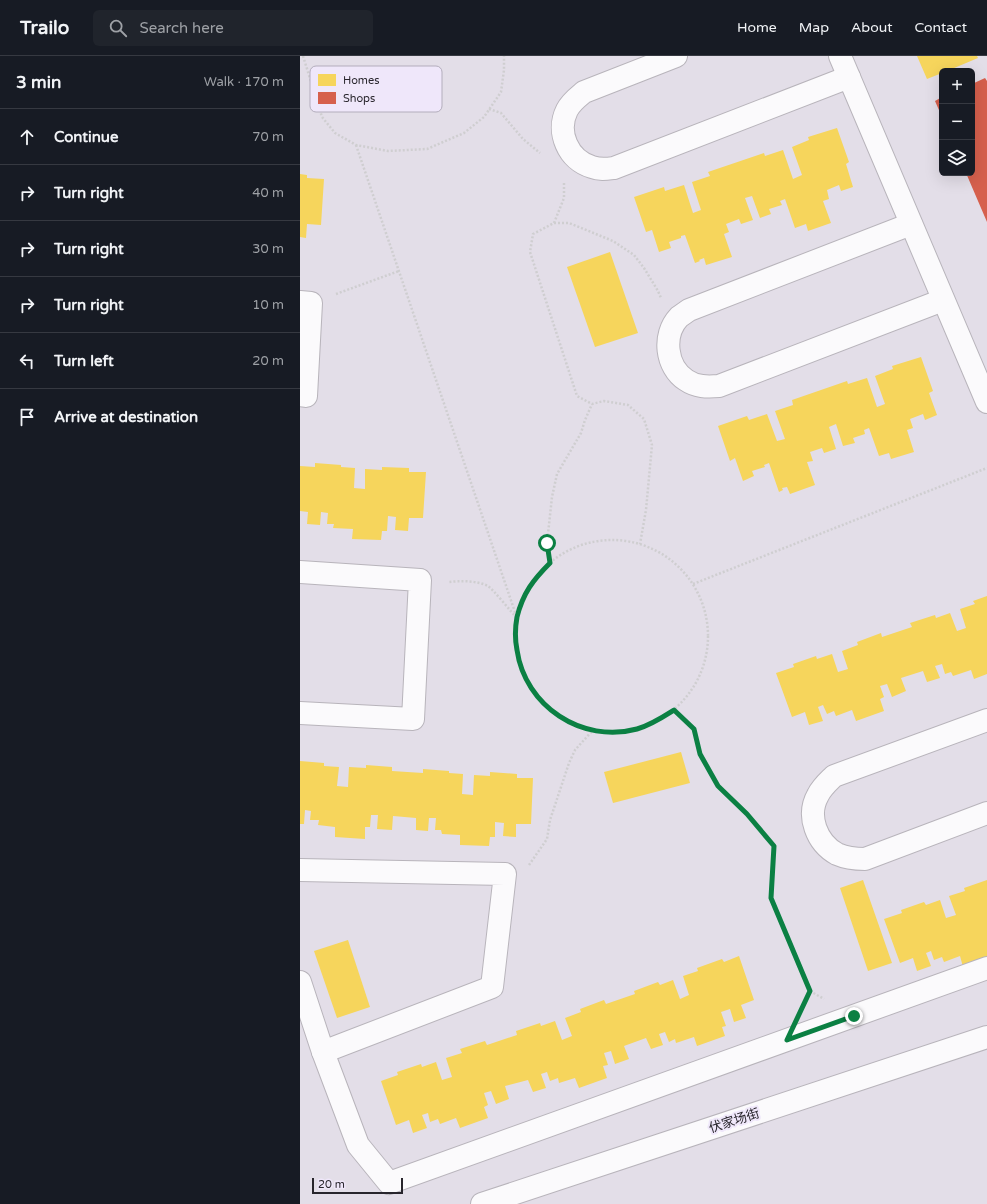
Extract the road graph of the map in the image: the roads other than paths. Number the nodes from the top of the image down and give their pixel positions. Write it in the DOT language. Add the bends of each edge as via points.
graph roads {
  1 [pos="676,56"];
  2 [pos="840,56"];
  3 [pos="849,77"];
  4 [pos="911,224"];
  5 [pos="943,300"];
  6 [pos="305,302"];
  7 [pos="300,395"];
  8 [pos="987,402"];
  9 [pos="300,572"];
  10 [pos="300,713"];
  11 [pos="987,720"];
  12 [pos="987,813"];
  13 [pos="300,870"];
  14 [pos="987,968"];
  15 [pos="300,982"];
  16 [pos="987,1037"];
  17 [pos="323,1052"];
  18 [pos="482,1204"];
  1 -- 3 [label="street" via="584,92 574,100 567,109 563,121 563,133 566,145 581,162 602,169 614,168"];
  2 -- 3 [label="street"];
  3 -- 4 [label="street"];
  4 -- 5 [label="street"];
  4 -- 5 [label="street" via="689,310 679,317 668,339 672,363 686,380 696,385 719,386"];
  5 -- 8 [label="street"];
  6 -- 7 [label="street" via="306,396"];
  9 -- 10 [label="street" via="420,580 412,719"];
  11 -- 12 [label="street" via="834,776 817,796 813,809 818,835 826,846 851,859 865,858"];
  13 -- 17 [label="street" via="505,874 492,987"];
  14 -- 17 [label="street" via="389,1183 358,1145"];
  15 -- 17 [label="street"];
  16 -- 18 [label="street, 伏家场街"];
}
